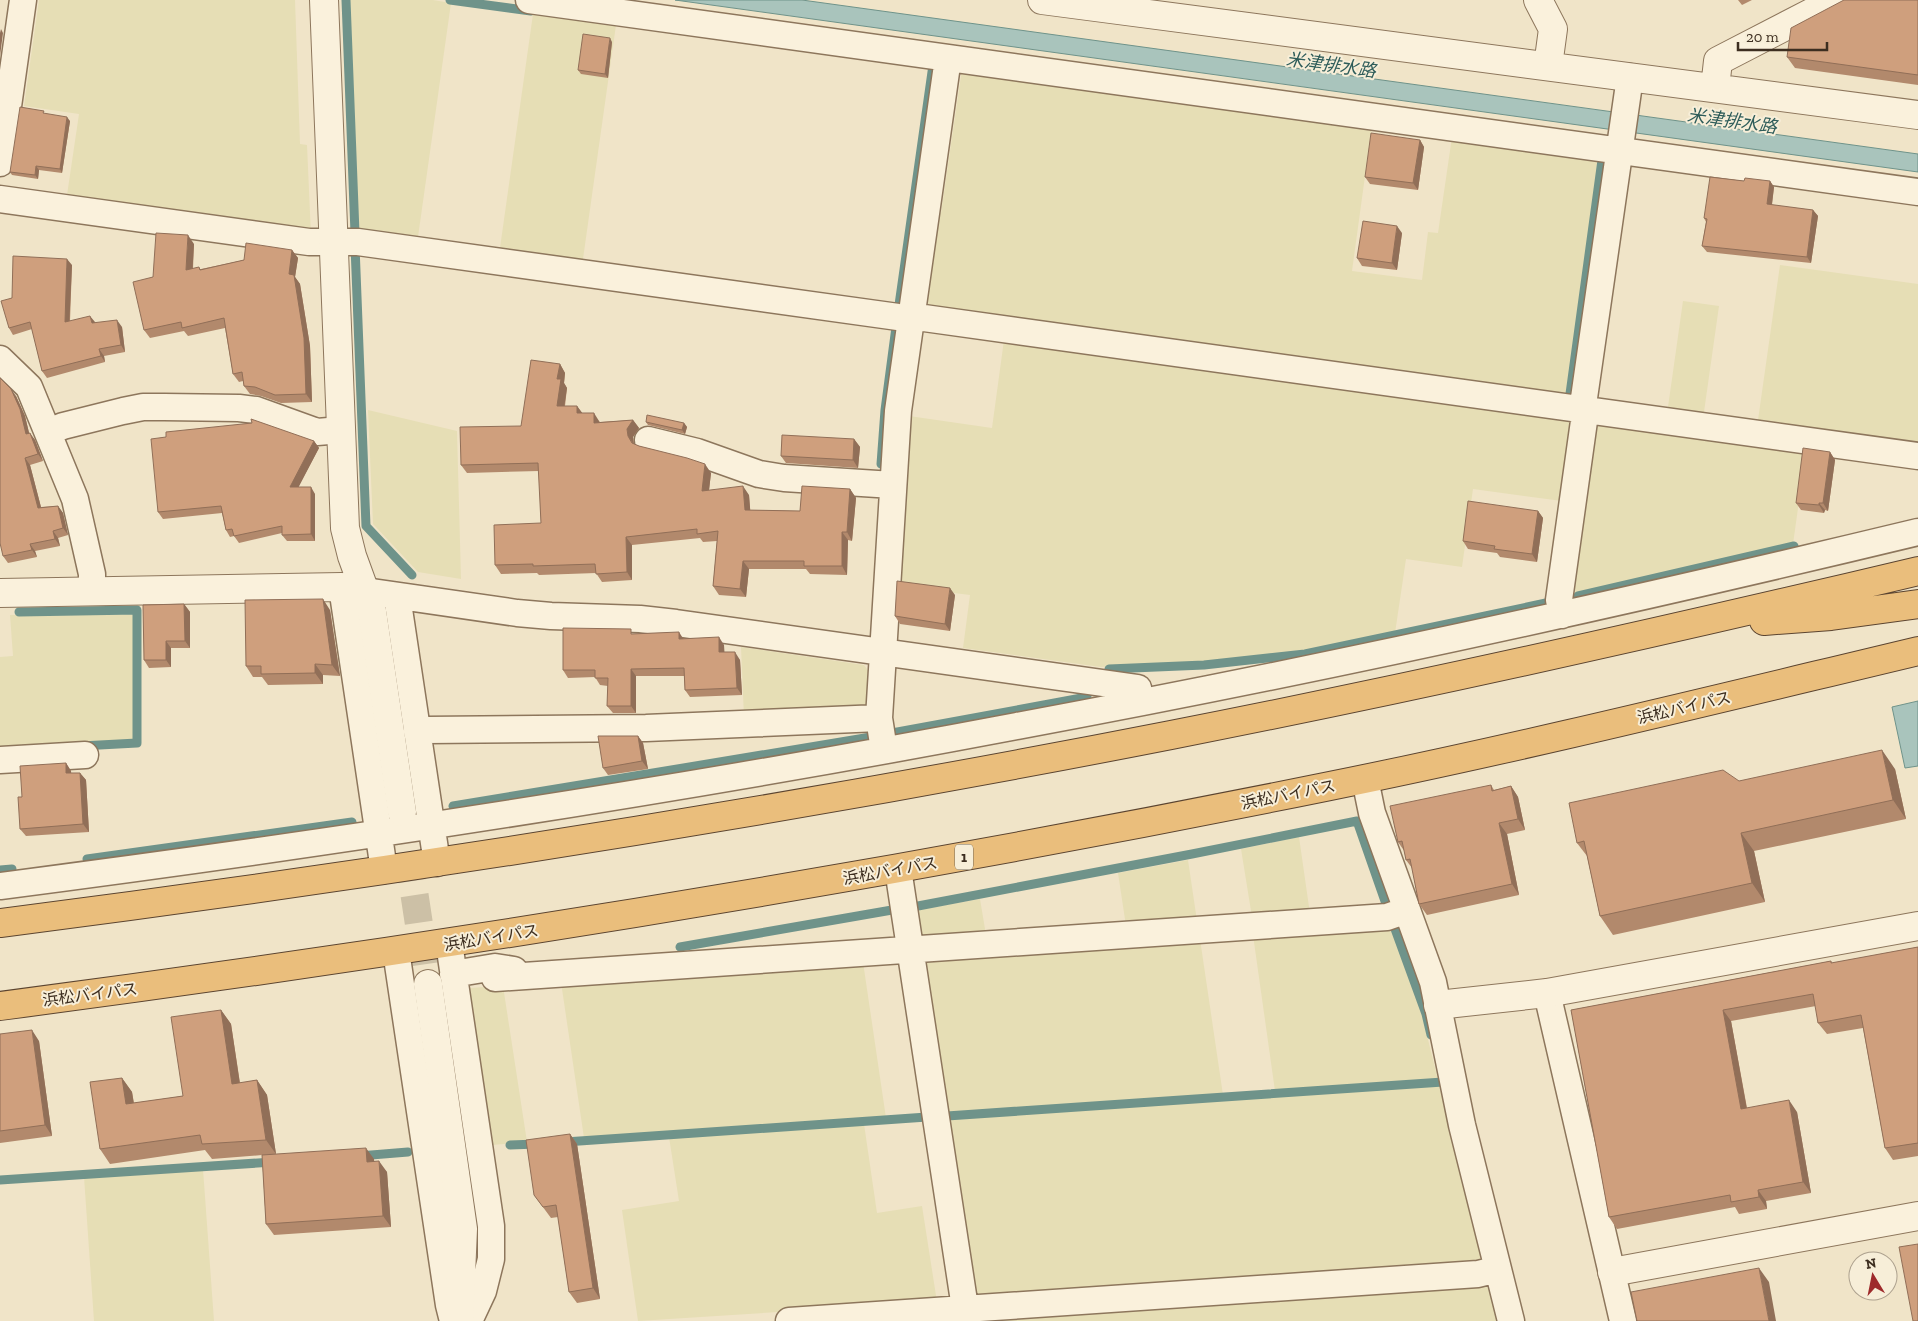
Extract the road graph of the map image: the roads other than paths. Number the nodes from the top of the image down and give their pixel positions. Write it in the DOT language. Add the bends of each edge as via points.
graph roads {
  1 [pos="23,0"];
  2 [pos="324,0"];
  3 [pos="529,0"];
  4 [pos="1042,0"];
  5 [pos="1538,0"];
  6 [pos="1836,0"];
  7 [pos="948,58"];
  8 [pos="1548,66"];
  9 [pos="1715,88"];
  10 [pos="1628,90"];
  11 [pos="1918,115"];
  12 [pos="1620,145"];
  13 [pos="0,163"];
  14 [pos="1918,192"];
  15 [pos="0,199"];
  16 [pos="333,242"];
  17 [pos="911,317"];
  18 [pos="0,359"];
  19 [pos="1584,409"];
  20 [pos="341,430"];
  21 [pos="48,432"];
  22 [pos="648,440"];
  23 [pos="1918,456"];
  24 [pos="893,485"];
  25 [pos="1918,532"];
  26 [pos="1918,571"];
  27 [pos="353,589"];
  28 [pos="92,591"];
  29 [pos="0,593"];
  30 [pos="397,596"];
  31 [pos="1918,604"];
  32 [pos="1562,615"];
  33 [pos="1675,628"];
  34 [pos="1918,651"];
  35 [pos="882,652"];
  36 [pos="1141,702"];
  37 [pos="879,718"];
  38 [pos="417,732"];
  39 [pos="884,750"];
  40 [pos="85,755"];
  41 [pos="0,760"];
  42 [pos="1365,778"];
  43 [pos="402,812"];
  44 [pos="431,826"];
  45 [pos="378,834"];
  46 [pos="437,862"];
  47 [pos="898,869"];
  48 [pos="384,870"];
  49 [pos="0,886"];
  50 [pos="1407,910"];
  51 [pos="0,923"];
  52 [pos="1918,926"];
  53 [pos="449,943"];
  54 [pos="911,950"];
  55 [pos="396,951"];
  56 [pos="453,974"];
  57 [pos="551,974"];
  58 [pos="495,978"];
  59 [pos="428,984"];
  60 [pos="1548,993"];
  61 [pos="1438,1005"];
  62 [pos="0,1006"];
  63 [pos="1918,1216"];
  64 [pos="1498,1269"];
  65 [pos="1612,1272"];
  66 [pos="966,1315"];
  67 [pos="453,1321"];
  68 [pos="459,1321"];
  69 [pos="469,1321"];
  70 [pos="789,1321"];
  71 [pos="1511,1321"];
  72 [pos="1623,1321"];
  1 -- 13 [label="street"];
  2 -- 16 [label="street"];
  3 -- 7 [label="street"];
  4 -- 8 [label="street"];
  5 -- 8 [label="street" via="1553,29"];
  6 -- 9 [label="street" via="1718,61"];
  7 -- 12 [label="street"];
  7 -- 17 [label="street"];
  8 -- 10 [label="street"];
  9 -- 10 [label="street"];
  9 -- 11 [label="street"];
  10 -- 12 [label="street"];
  12 -- 14 [label="street"];
  12 -- 19 [label="street"];
  15 -- 16 [label="street" via="309,242"];
  16 -- 17 [label="street" via="358,242"];
  16 -- 20 [label="street"];
  17 -- 19 [label="street"];
  17 -- 24 [label="street" via="898,411"];
  18 -- 21 [label="street" via="29,387"];
  19 -- 23 [label="street"];
  19 -- 32 [label="street" via="1559,600"];
  20 -- 21 [label="street" via="317,432 256,410 164,407 123,411"];
  20 -- 27 [label="street" via="345,528 352,556"];
  21 -- 28 [label="street" via="75,499 92,574"];
  22 -- 24 [label="street" via="697,452 760,474"];
  24 -- 35 [label="street"];
  25 -- 32 [label="street"];
  26 -- 33 [label="highway"];
  27 -- 28 [label="street"];
  27 -- 30 [label="street"];
  27 -- 43 [label="street" via="372,612"];
  27 -- 45 [label="street"];
  28 -- 29 [label="street"];
  30 -- 35 [label="street" via="517,613 676,623"];
  30 -- 38 [label="street"];
  31 -- 33 [label="highway" via="1832,616"];
  32 -- 36 [label="street"];
  33 -- 46 [label="highway" via="1335,702 1041,760 726,816"];
  34 -- 42 [label="highway, 浜松バイパス / 1" via="1581,732"];
  35 -- 36 [label="street" via="1138,688"];
  35 -- 37 [label="street"];
  36 -- 39 [label="street"];
  37 -- 38 [label="street" via="646,728"];
  37 -- 39 [label="street"];
  38 -- 44 [label="street"];
  39 -- 44 [label="street"];
  40 -- 41 [label="street"];
  42 -- 47 [label="highway, 浜松バイパス / 1"];
  42 -- 50 [label="street" via="1372,813"];
  44 -- 45 [label="street"];
  44 -- 46 [label="street"];
  45 -- 48 [label="street"];
  45 -- 49 [label="street"];
  46 -- 48 [label="highway"];
  47 -- 53 [label="highway, 浜松バイパス / 1"];
  47 -- 54 [label="street"];
  48 -- 51 [label="highway"];
  50 -- 54 [label="street" via="1387,917"];
  50 -- 61 [label="street"];
  52 -- 60 [label="street"];
  53 -- 55 [label="highway, 浜松バイパス / 1"];
  53 -- 56 [label="street"];
  54 -- 57 [label="street"];
  54 -- 66 [label="street"];
  55 -- 62 [label="highway, 浜松バイパス / 1"];
  55 -- 67 [label="street"];
  56 -- 57 [label="street" via="495,967"];
  56 -- 69 [label="street" via="491,1226 491,1259 483,1291"];
  57 -- 58 [label="street"];
  59 -- 68 [label="street" via="463,1229"];
  60 -- 61 [label="street"];
  60 -- 65 [label="street"];
  61 -- 64 [label="street" via="1462,1125"];
  63 -- 65 [label="street"];
  64 -- 66 [label="street" via="1468,1275"];
  64 -- 71 [label="street"];
  65 -- 72 [label="street"];
  66 -- 70 [label="street"];
}
